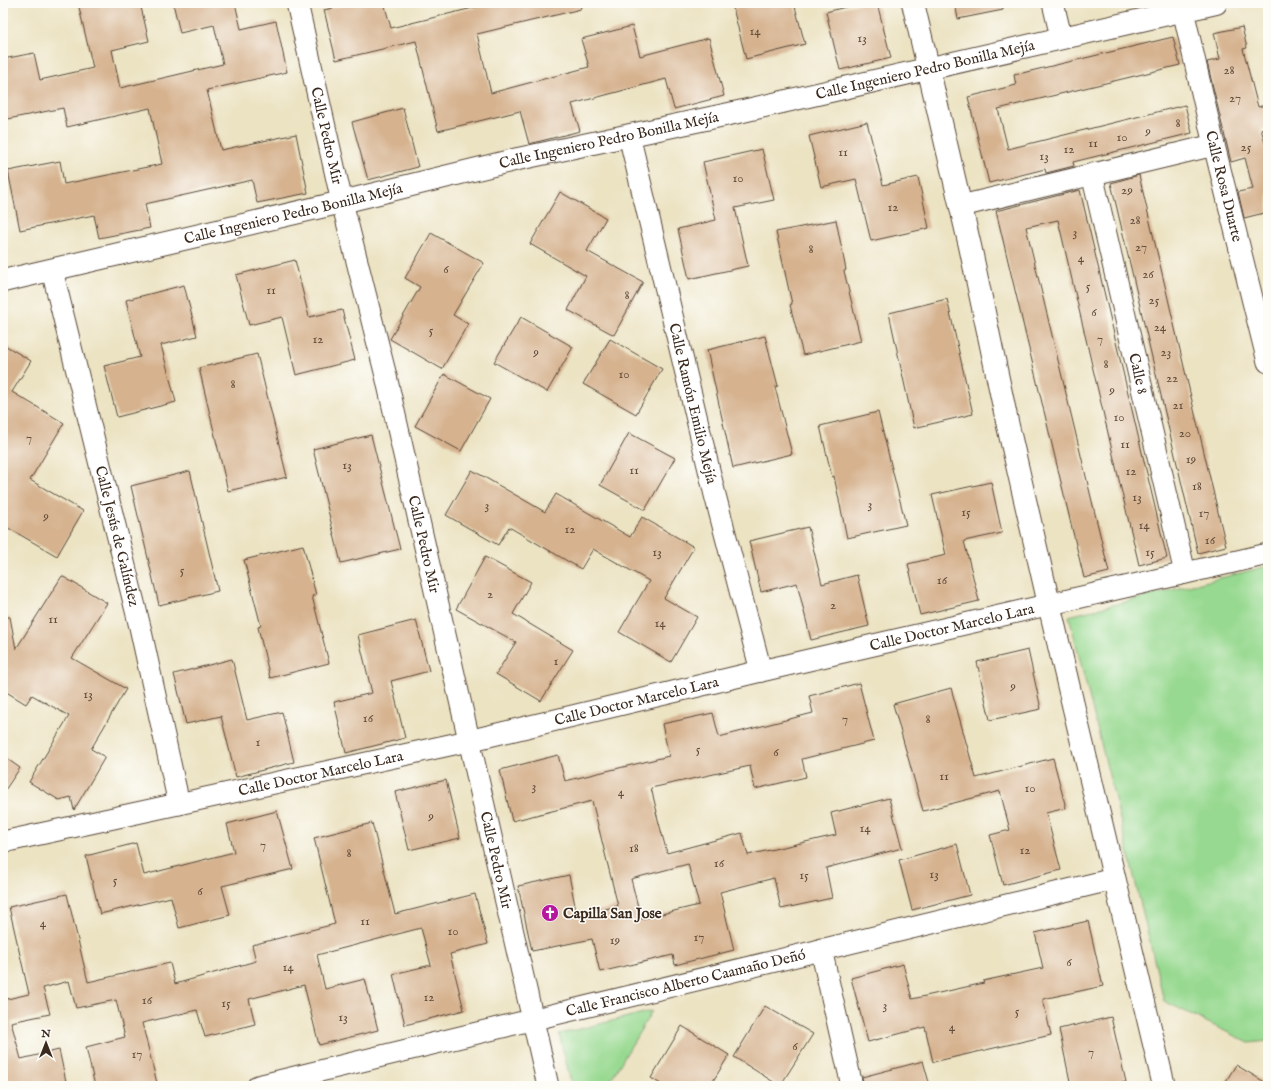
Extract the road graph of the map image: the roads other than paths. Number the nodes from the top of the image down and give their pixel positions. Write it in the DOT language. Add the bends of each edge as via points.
graph roads {
  1 [pos="297,3"];
  2 [pos="912,3"];
  3 [pos="1053,3"];
  4 [pos="1216,3"];
  5 [pos="1183,10"];
  6 [pos="1061,37"];
  7 [pos="927,67"];
  8 [pos="629,135"];
  9 [pos="1214,145"];
  10 [pos="1092,174"];
  11 [pos="342,202"];
  12 [pos="961,206"];
  13 [pos="52,270"];
  14 [pos="3,281"];
  15 [pos="1268,362"];
  16 [pos="1268,554"];
  17 [pos="1185,573"];
  18 [pos="1049,604"];
  19 [pos="761,671"];
  20 [pos="468,741"];
  21 [pos="179,804"];
  22 [pos="3,842"];
  23 [pos="1114,879"];
  24 [pos="821,949"];
  25 [pos="533,1018"];
  26 [pos="258,1086"];
  27 [pos="548,1086"];
  28 [pos="852,1086"];
  29 [pos="1164,1086"];
  1 -- 11 [label="street, Calle Pedro Mir"];
  2 -- 7 [label="street"];
  3 -- 6 [label="street"];
  4 -- 5 [label="street, Calle Ingeniero Pedro Bonilla Mejía"];
  5 -- 6 [label="street, Calle Ingeniero Pedro Bonilla Mejía"];
  5 -- 9 [label="street, Calle Rosa Duarte"];
  6 -- 7 [label="street, Calle Ingeniero Pedro Bonilla Mejía"];
  7 -- 8 [label="street, Calle Ingeniero Pedro Bonilla Mejía"];
  7 -- 12 [label="street"];
  8 -- 11 [label="street, Calle Ingeniero Pedro Bonilla Mejía"];
  8 -- 19 [label="street, Calle Ramón Emilio Mejía" via="715,496"];
  9 -- 10 [label="street"];
  9 -- 15 [label="street, Calle Rosa Duarte"];
  10 -- 12 [label="street"];
  10 -- 17 [label="street, Calle 8"];
  11 -- 13 [label="street, Calle Ingeniero Pedro Bonilla Mejía"];
  11 -- 20 [label="street, Calle Pedro Mir" via="386,376"];
  12 -- 18 [label="street"];
  13 -- 14 [label="street, Calle Ingeniero Pedro Bonilla Mejía"];
  13 -- 21 [label="street, Calle Jesús de Galíndez" via="140,627"];
  16 -- 17 [label="street, Calle Doctor Marcelo Lara"];
  17 -- 18 [label="street, Calle Doctor Marcelo Lara"];
  18 -- 19 [label="street, Calle Doctor Marcelo Lara"];
  18 -- 23 [label="street"];
  19 -- 20 [label="street, Calle Doctor Marcelo Lara"];
  20 -- 21 [label="street, Calle Doctor Marcelo Lara"];
  20 -- 25 [label="street, Calle Pedro Mir"];
  21 -- 22 [label="street, Calle Doctor Marcelo Lara"];
  23 -- 24 [label="street, Calle Francisco Alberto Caamaño Deñó"];
  23 -- 29 [label="street"];
  24 -- 25 [label="street, Calle Francisco Alberto Caamaño Deñó"];
  24 -- 28 [label="street"];
  25 -- 26 [label="street, Calle Francisco Alberto Caamaño Deñó"];
  25 -- 27 [label="street, Calle Pedro Mir"];
}
